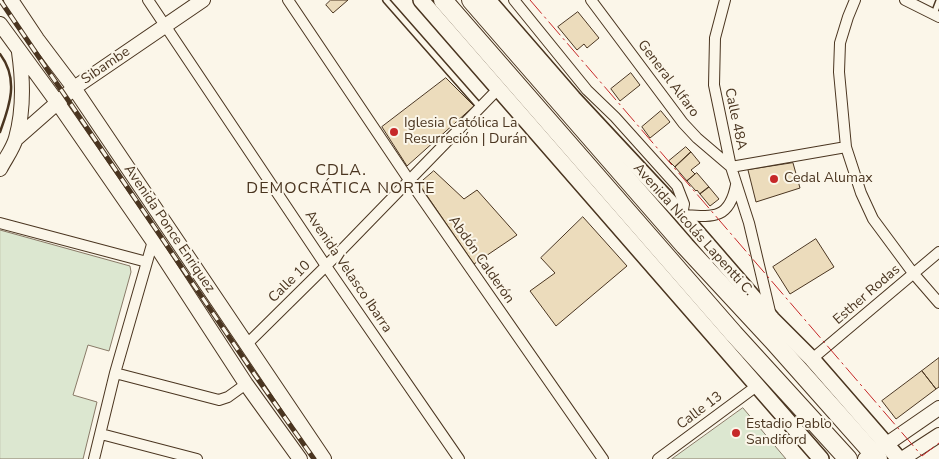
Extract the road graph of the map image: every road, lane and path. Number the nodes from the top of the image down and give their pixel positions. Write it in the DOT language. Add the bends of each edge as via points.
graph roads {
  1 [pos="11,0"];
  2 [pos="148,0"];
  3 [pos="203,0"];
  4 [pos="288,0"];
  5 [pos="386,0"];
  6 [pos="421,0"];
  7 [pos="443,0"];
  8 [pos="471,0"];
  9 [pos="488,0"];
  10 [pos="514,0"];
  11 [pos="592,0"];
  12 [pos="725,0"];
  13 [pos="856,0"];
  14 [pos="905,0"];
  15 [pos="939,1"];
  16 [pos="936,15"];
  17 [pos="0,24"];
  18 [pos="165,26"];
  19 [pos="19,51"];
  20 [pos="540,70"];
  21 [pos="74,88"];
  22 [pos="499,88"];
  23 [pos="57,102"];
  24 [pos="480,107"];
  25 [pos="16,139"];
  26 [pos="846,147"];
  27 [pos="732,167"];
  28 [pos="0,169"];
  29 [pos="409,180"];
  30 [pos="736,184"];
  31 [pos="682,215"];
  32 [pos="0,222"];
  33 [pos="153,241"];
  34 [pos="939,252"];
  35 [pos="147,262"];
  36 [pos="326,266"];
  37 [pos="913,273"];
  38 [pos="939,303"];
  39 [pos="772,319"];
  40 [pos="246,345"];
  41 [pos="812,359"];
  42 [pos="114,373"];
  43 [pos="246,384"];
  44 [pos="758,385"];
  45 [pos="939,408"];
  46 [pos="101,434"];
  47 [pos="939,435"];
  48 [pos="876,454"];
  49 [pos="94,459"];
  50 [pos="197,459"];
  51 [pos="300,459"];
  52 [pos="324,459"];
  53 [pos="459,459"];
  54 [pos="603,459"];
  55 [pos="658,459"];
  56 [pos="822,459"];
  57 [pos="848,459"];
  58 [pos="900,459"];
  1 -- 21 [label="street, Avenida Ponce Enriquez"];
  2 -- 18 [label="street, Avenida Velasco Ibarra"];
  3 -- 18 [label="street, Sibambe"];
  4 -- 29 [label="street, Abdón Calderón"];
  5 -- 24 [label="lane"];
  6 -- 22 [label="main road"];
  7 -- 57 [label="highway" via="734,334"];
  8 -- 20 [label="highway, Avenida Nicolás Lapentti C."];
  9 -- 20 [label="main road, Avenida Nicolás Lapentti C."];
  10 -- 31 [label="street" via="587,90 677,186 684,204"];
  11 -- 27 [label="street, General Alfaro" via="683,123"];
  12 -- 27 [label="street, Calle 48A" via="716,38 714,85"];
  13 -- 26 [label="street" via="840,43 839,72"];
  14 -- 16 [label="street"];
  15 -- 16 [label="lane"];
  17 -- 19 [label="street, Avenida Ponce Enriquez"];
  18 -- 21 [label="street, Sibambe"];
  18 -- 36 [label="street, Avenida Velasco Ibarra"];
  19 -- 23 [label="street, Avenida Ponce Enriquez"];
  19 -- 25 [label="street, Sibambe" via="22,95"];
  20 -- 31 [label="main road, Avenida Nicolás Lapentti C."];
  20 -- 48 [label="highway, Avenida Nicolás Lapentti C." via="685,246"];
  21 -- 23 [label="street, Sibambe"];
  21 -- 40 [label="street, Avenida Ponce Enriquez"];
  22 -- 24 [label="street, Calle 10"];
  22 -- 44 [label="main road"];
  23 -- 25 [label="street, Sibambe"];
  23 -- 33 [label="street, Avenida Ponce Enriquez"];
  24 -- 29 [label="street, Calle 10"];
  25 -- 28 [label="street, Sibambe"];
  26 -- 27 [label="street"];
  26 -- 37 [label="street" via="873,219"];
  27 -- 30 [label="street, Calle 48A"];
  29 -- 36 [label="street, Calle 10"];
  29 -- 54 [label="street, Abdón Calderón"];
  30 -- 31 [label="street" via="730,205 722,212 708,216"];
  30 -- 39 [label="street, Calle 48A" via="749,223"];
  31 -- 39 [label="main road, Avenida Nicolás Lapentti C."];
  32 -- 35 [label="street"];
  33 -- 35 [label="street"];
  33 -- 43 [label="street, Avenida Ponce Enriquez"];
  34 -- 37 [label="street, Esther Rodas"];
  35 -- 42 [label="street"];
  36 -- 40 [label="street, Calle 10"];
  36 -- 53 [label="street, Avenida Velasco Ibarra"];
  37 -- 38 [label="street"];
  37 -- 41 [label="street, Esther Rodas"];
  39 -- 41 [label="main road, Avenida Nicolás Lapentti C."];
  40 -- 52 [label="street, Avenida Ponce Enriquez"];
  41 -- 48 [label="main road, Avenida Nicolás Lapentti C."];
  42 -- 43 [label="street" via="219,400"];
  42 -- 46 [label="street"];
  43 -- 51 [label="street, Avenida Ponce Enriquez"];
  44 -- 55 [label="street, Calle 13"];
  44 -- 56 [label="main road"];
  45 -- 48 [label="street"];
  46 -- 49 [label="street"];
  46 -- 50 [label="street"];
  47 -- 58 [label="street"];
  48 -- 58 [label="main road, Avenida Nicolás Lapentti C."];
}
